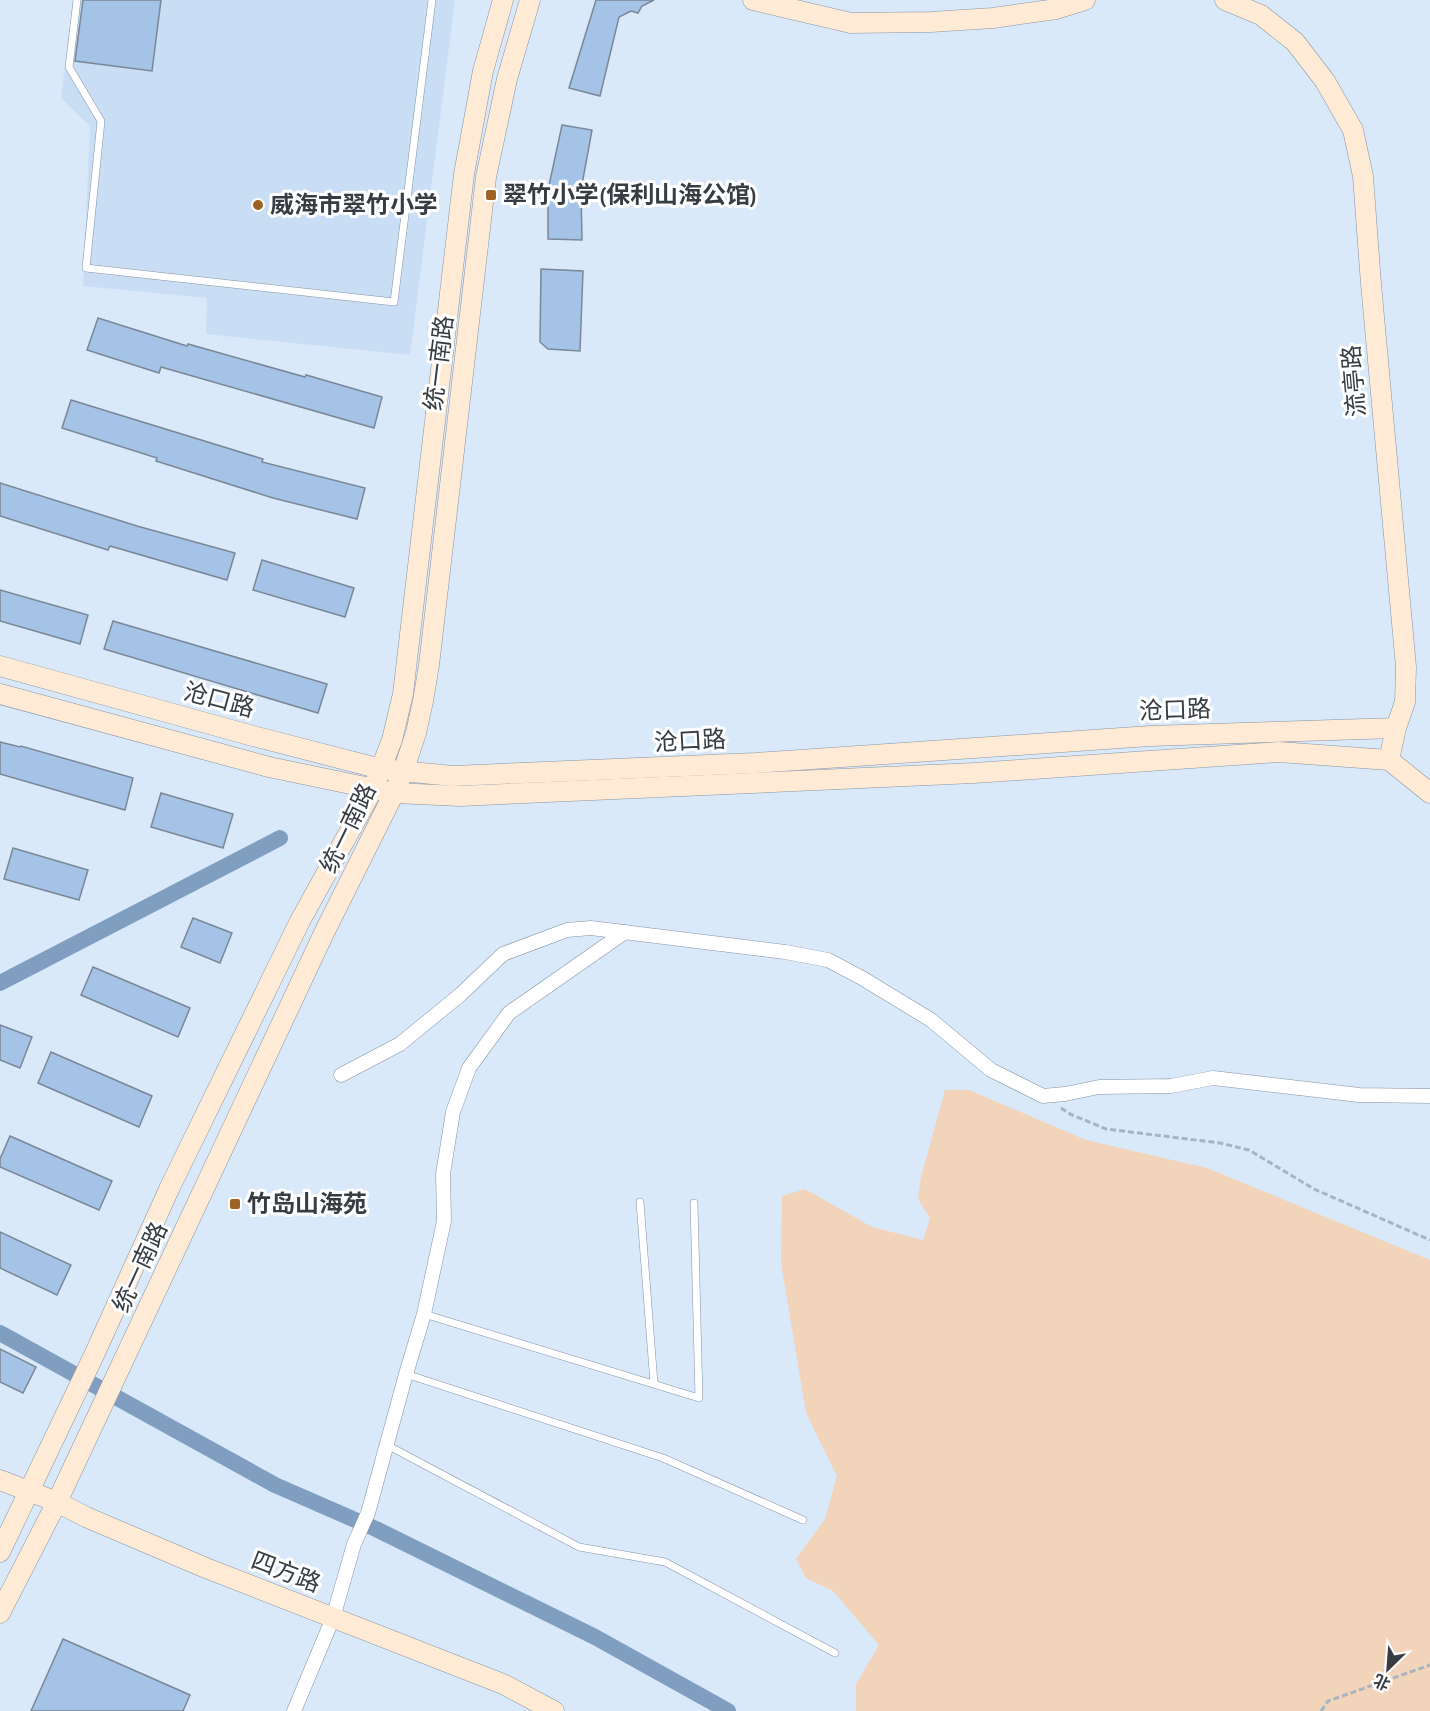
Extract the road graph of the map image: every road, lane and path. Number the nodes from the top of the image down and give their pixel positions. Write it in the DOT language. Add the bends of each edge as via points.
graph roads {
  1 [pos="77,0"];
  2 [pos="432,0"];
  3 [pos="503,0"];
  4 [pos="530,0"];
  5 [pos="753,0"];
  6 [pos="1085,0"];
  7 [pos="1225,0"];
  8 [pos="0,666"];
  9 [pos="0,694"];
  10 [pos="1396,728"];
  11 [pos="1389,760"];
  12 [pos="381,769"];
  13 [pos="403,772"];
  14 [pos="374,789"];
  15 [pos="394,793"];
  16 [pos="1430,793"];
  17 [pos="625,932"];
  18 [pos="341,1075"];
  19 [pos="1042,1096"];
  20 [pos="1430,1096"];
  21 [pos="640,1202"];
  22 [pos="694,1203"];
  23 [pos="1430,1240"];
  24 [pos="424,1314"];
  25 [pos="406,1374"];
  26 [pos="654,1384"];
  27 [pos="387,1445"];
  28 [pos="0,1481"];
  29 [pos="30,1491"];
  30 [pos="57,1502"];
  31 [pos="803,1520"];
  32 [pos="0,1552"];
  33 [pos="0,1613"];
  34 [pos="333,1618"];
  35 [pos="835,1653"];
  36 [pos="1430,1665"];
  37 [pos="294,1711"];
  38 [pos="554,1711"];
  39 [pos="1321,1711"];
  1 -- 2 [label="lane" via="69,67 101,121 86,268 394,302"];
  3 -- 12 [label="street, 统一南路" via="483,72 464,174 403,694"];
  4 -- 13 [label="street, 统一南路" via="507,79 486,177 427,674 416,733"];
  5 -- 6 [label="street" via="851,23 993,18 1056,9"];
  7 -- 10 [label="street, 流亭路" via="1260,15 1296,42 1325,81 1353,130 1363,176 1406,667 1405,702"];
  8 -- 12 [label="street, 沧口路"];
  9 -- 14 [label="street, 沧口路" via="269,767"];
  10 -- 11 [label="street, 流亭路"];
  10 -- 13 [label="street, 沧口路" via="1150,736 525,774 453,776"];
  11 -- 15 [label="street, 沧口路" via="1279,752 962,773 460,796"];
  11 -- 16 [label="street"];
  12 -- 13 [label="street, 沧口路"];
  12 -- 14 [label="street, 统一南路"];
  13 -- 15 [label="street, 统一南路"];
  14 -- 15 [label="street, 沧口路"];
  14 -- 29 [label="street, 统一南路" via="300,921"];
  15 -- 30 [label="street, 统一南路" via="324,933"];
  17 -- 18 [label="street" via="567,930 503,954 400,1044"];
  17 -- 19 [label="street" via="828,960 931,1020 991,1070"];
  17 -- 24 [label="street" via="509,1013 469,1068 453,1113 443,1174 444,1221"];
  19 -- 20 [label="street" via="1099,1087 1171,1086 1213,1078 1359,1095"];
  19 -- 23 [label="path" via="1070,1114 1106,1129 1249,1150 1314,1189"];
  21 -- 26 [label="lane"];
  22 -- 26 [label="lane" via="699,1398"];
  24 -- 25 [label="street"];
  24 -- 26 [label="lane"];
  25 -- 27 [label="street"];
  25 -- 31 [label="lane" via="663,1458"];
  27 -- 34 [label="street"];
  27 -- 35 [label="lane" via="579,1547 665,1562"];
  28 -- 29 [label="street, 四方路"];
  29 -- 30 [label="street, 四方路"];
  29 -- 32 [label="street, 统一南路"];
  30 -- 33 [label="street, 统一南路"];
  30 -- 34 [label="street, 四方路" via="206,1568"];
  34 -- 37 [label="street"];
  34 -- 38 [label="street, 四方路" via="503,1684"];
  36 -- 39 [label="path" via="1328,1701"];
}
